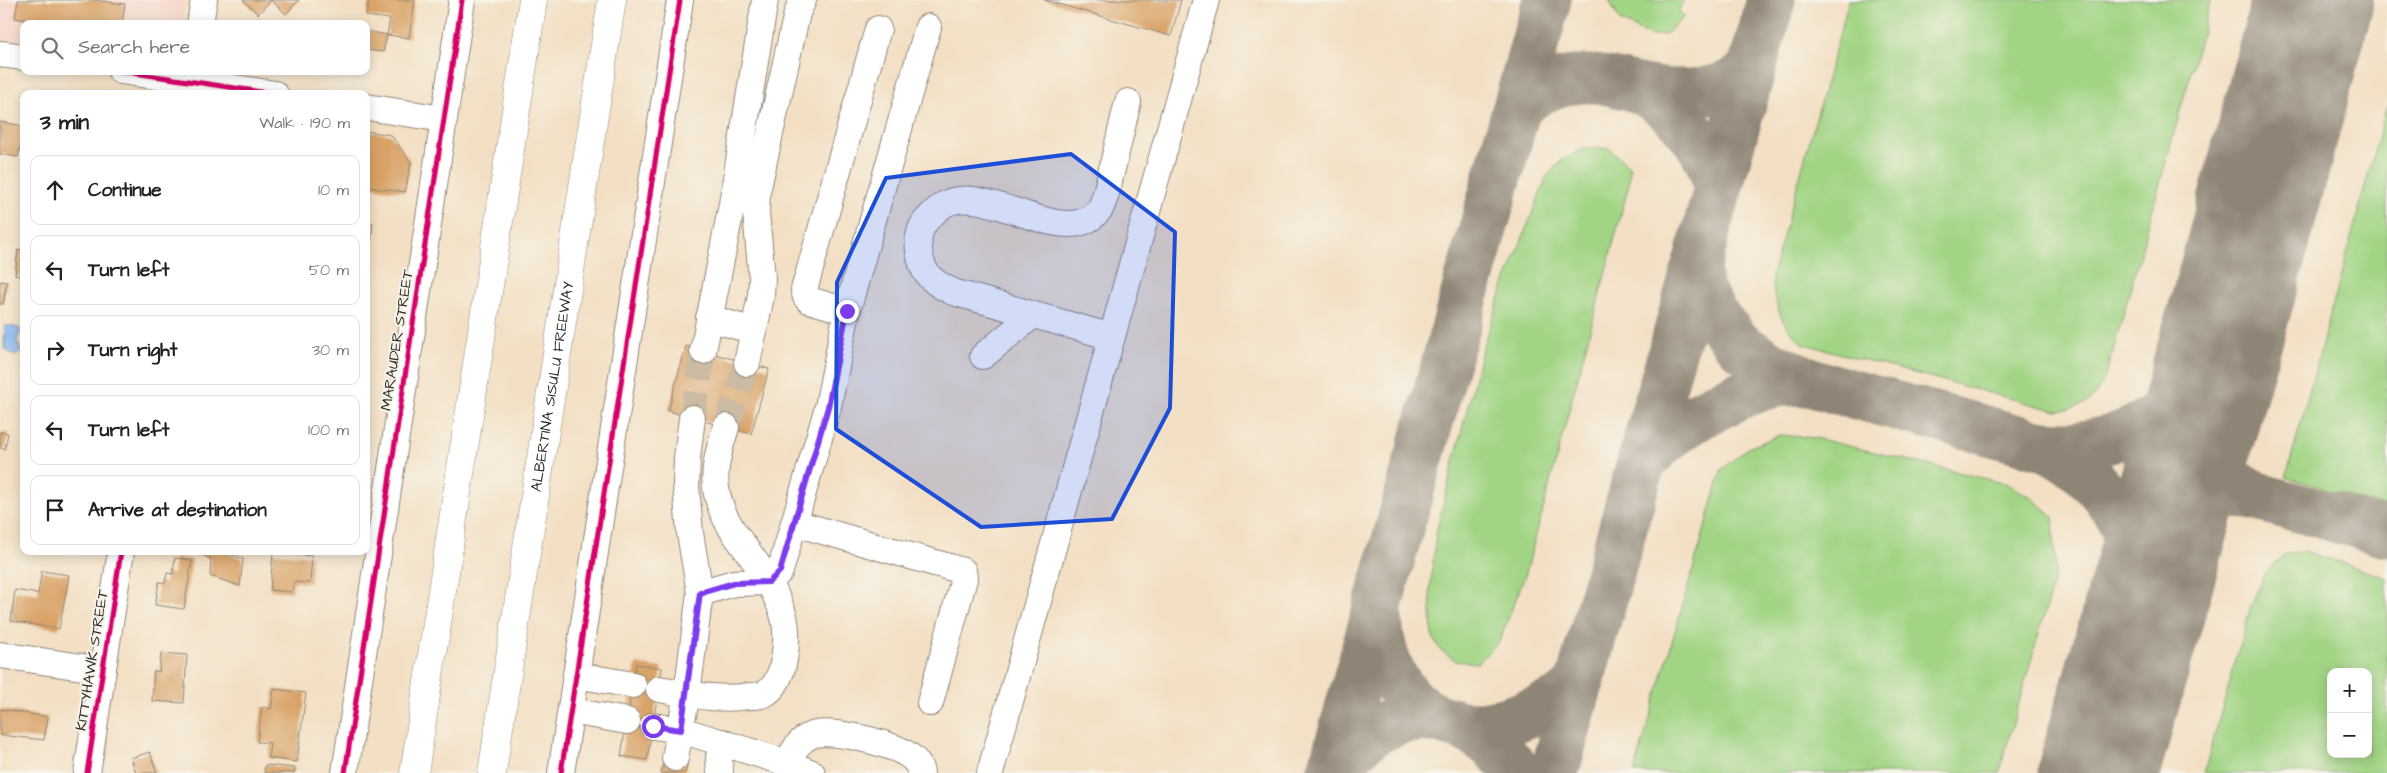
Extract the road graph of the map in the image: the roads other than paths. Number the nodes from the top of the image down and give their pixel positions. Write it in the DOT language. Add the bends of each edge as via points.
graph roads {
  1 [pos="204,0"];
  2 [pos="462,0"];
  3 [pos="533,0"];
  4 [pos="612,0"];
  5 [pos="680,0"];
  6 [pos="765,0"];
  7 [pos="804,0"];
  8 [pos="1206,0"];
  9 [pos="201,20"];
  10 [pos="928,27"];
  11 [pos="878,29"];
  12 [pos="0,54"];
  13 [pos="20,56"];
  14 [pos="146,75"];
  15 [pos="191,82"];
  16 [pos="247,90"];
  17 [pos="1128,102"];
  18 [pos="370,108"];
  19 [pos="444,119"];
  20 [pos="847,311"];
  21 [pos="1032,315"];
  22 [pos="709,318"];
  23 [pos="754,330"];
  24 [pos="1112,337"];
  25 [pos="703,351"];
  26 [pos="983,356"];
  27 [pos="747,363"];
  28 [pos="692,418"];
  29 [pos="726,427"];
  30 [pos="795,523"];
  31 [pos="120,555"];
  32 [pos="769,582"];
  33 [pos="700,593"];
  34 [pos="0,655"];
  35 [pos="104,670"];
  36 [pos="576,676"];
  37 [pos="633,685"];
  38 [pos="659,689"];
  39 [pos="687,694"];
  40 [pos="930,703"];
  41 [pos="571,711"];
  42 [pos="627,721"];
  43 [pos="653,726"];
  44 [pos="681,730"];
  45 [pos="722,742"];
  46 [pos="675,758"];
  47 [pos="787,763"];
  48 [pos="87,773"];
  49 [pos="345,773"];
  50 [pos="414,773"];
  51 [pos="492,773"];
  52 [pos="561,773"];
  53 [pos="720,773"];
  54 [pos="812,773"];
  55 [pos="921,773"];
  56 [pos="990,773"];
  1 -- 9 [label="street"];
  2 -- 19 [label="street, MARAUDER STREET"];
  3 -- 50 [label="highway"];
  4 -- 51 [label="highway, ALBERTINA SISULU FREEWAY"];
  5 -- 36 [label="street"];
  6 -- 22 [label="street" via="732,204"];
  7 -- 23 [label="street" via="797,13 757,192 762,278"];
  8 -- 24 [label="street"];
  10 -- 20 [label="street"];
  11 -- 20 [label="street" via="804,290 809,300"];
  12 -- 13 [label="street"];
  14 -- 15 [label="street"];
  15 -- 16 [label="street"];
  17 -- 21 [label="street" via="1106,192 1100,210 1091,218 1069,225 985,203 960,200 934,212 923,225 918,240 919,255 925,271 937,284 953,292"];
  18 -- 19 [label="street"];
  19 -- 49 [label="street, MARAUDER STREET"];
  20 -- 30 [label="street" via="828,407"];
  21 -- 24 [label="street"];
  21 -- 26 [label="street"];
  22 -- 23 [label="street"];
  22 -- 25 [label="street"];
  23 -- 27 [label="street"];
  24 -- 56 [label="street"];
  28 -- 33 [label="street" via="686,486"];
  29 -- 32 [label="street" via="717,457 717,496 723,514"];
  30 -- 32 [label="street" via="780,571"];
  30 -- 40 [label="street" via="963,571 964,578"];
  31 -- 35 [label="street, KITTYHAWK STREET"];
  32 -- 33 [label="street" via="734,583"];
  32 -- 39 [label="street" via="784,617 786,640 783,665 774,684 764,694 731,699"];
  33 -- 39 [label="street"];
  34 -- 35 [label="street"];
  35 -- 48 [label="street, KITTYHAWK STREET"];
  36 -- 37 [label="street"];
  36 -- 41 [label="street"];
  38 -- 39 [label="street"];
  39 -- 44 [label="street"];
  41 -- 42 [label="street"];
  41 -- 52 [label="street"];
  43 -- 44 [label="street"];
  44 -- 45 [label="street"];
  44 -- 46 [label="street"];
  45 -- 47 [label="street"];
  45 -- 53 [label="street"];
  47 -- 54 [label="street"];
  47 -- 55 [label="street" via="805,738 828,732 898,749 912,757"];
}
